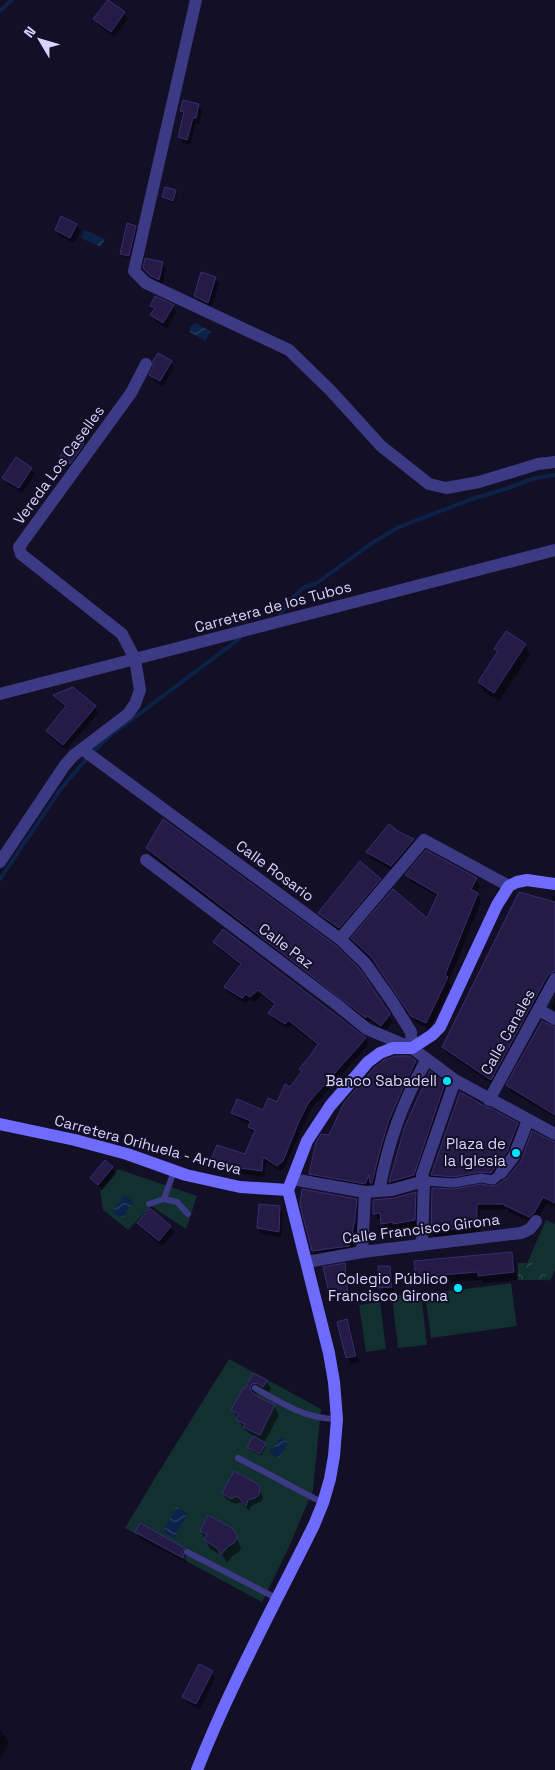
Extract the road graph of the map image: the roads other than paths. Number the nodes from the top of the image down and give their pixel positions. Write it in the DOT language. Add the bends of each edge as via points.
graph roads {
  1 [pos="196,0"];
  2 [pos="146,364"];
  3 [pos="555,462"];
  4 [pos="555,550"];
  5 [pos="135,660"];
  6 [pos="0,694"];
  7 [pos="82,749"];
  8 [pos="146,860"];
  9 [pos="0,862"];
  10 [pos="555,884"];
  11 [pos="509,886"];
  12 [pos="340,939"];
  13 [pos="555,979"];
  14 [pos="539,1010"];
  15 [pos="555,1019"];
  16 [pos="412,1048"];
  17 [pos="427,1060"];
  18 [pos="455,1080"];
  19 [pos="489,1100"];
  20 [pos="528,1120"];
  21 [pos="0,1124"];
  22 [pos="554,1133"];
  23 [pos="174,1171"];
  24 [pos="501,1173"];
  25 [pos="424,1181"];
  26 [pos="290,1185"];
  27 [pos="379,1191"];
  28 [pos="365,1192"];
  29 [pos="164,1199"];
  30 [pos="148,1204"];
  31 [pos="188,1214"];
  32 [pos="536,1221"];
  33 [pos="422,1245"];
  34 [pos="362,1252"];
  35 [pos="307,1262"];
  36 [pos="255,1388"];
  37 [pos="337,1419"];
  38 [pos="238,1458"];
  39 [pos="323,1503"];
  40 [pos="187,1552"];
  41 [pos="278,1599"];
  42 [pos="197,1770"];
  1 -- 3 [label="street" via="134,271 146,283 289,350 381,446 429,484 446,488"];
  2 -- 5 [label="street, Vereda Los Caselles" via="131,393 19,547 21,554 122,634"];
  4 -- 5 [label="street, Carretera de los Tubos"];
  5 -- 6 [label="street, Carretera de los Tubos"];
  5 -- 7 [label="street" via="140,690 135,704 128,714"];
  7 -- 9 [label="street" via="56,776"];
  7 -- 12 [label="street, Calle Rosario"];
  8 -- 16 [label="street, Calle Paz" via="367,1029"];
  10 -- 11 [label="main road" via="527,880"];
  11 -- 12 [label="street" via="424,840"];
  11 -- 16 [label="main road" via="440,1027"];
  12 -- 16 [label="street, Calle Rosario" via="365,963 391,1000 411,1032"];
  13 -- 14 [label="street, Calle Canales"];
  14 -- 15 [label="street"];
  14 -- 19 [label="street, Calle Canales"];
  16 -- 17 [label="street, Calle Paz"];
  16 -- 26 [label="main road" via="393,1048 368,1062 330,1106 307,1141"];
  17 -- 18 [label="street, Calle Paz"];
  17 -- 27 [label="street" via="391,1136"];
  18 -- 19 [label="street, Calle Paz"];
  18 -- 25 [label="street" via="422,1175"];
  19 -- 20 [label="street, Calle Paz"];
  20 -- 22 [label="street, Calle Paz"];
  20 -- 24 [label="street" via="514,1156"];
  21 -- 23 [label="main road, Carretera Orihuela - Arneva" via="127,1154"];
  23 -- 26 [label="main road, Carretera Orihuela - Arneva" via="240,1187"];
  23 -- 29 [label="lane"];
  24 -- 25 [label="street" via="493,1180"];
  25 -- 27 [label="street"];
  25 -- 33 [label="street"];
  26 -- 28 [label="street"];
  26 -- 35 [label="main road"];
  27 -- 28 [label="street"];
  28 -- 34 [label="street"];
  29 -- 30 [label="lane"];
  29 -- 31 [label="lane" via="177,1202"];
  32 -- 33 [label="street, Calle Francisco Girona" via="521,1233"];
  33 -- 34 [label="street, Calle Francisco Girona"];
  34 -- 35 [label="street, Calle Francisco Girona"];
  35 -- 37 [label="main road" via="329,1353"];
  36 -- 37 [label="lane" via="293,1409 322,1419"];
  37 -- 39 [label="main road" via="334,1456"];
  38 -- 39 [label="lane"];
  39 -- 41 [label="main road"];
  40 -- 41 [label="lane"];
  41 -- 42 [label="main road" via="212,1732"];
}
